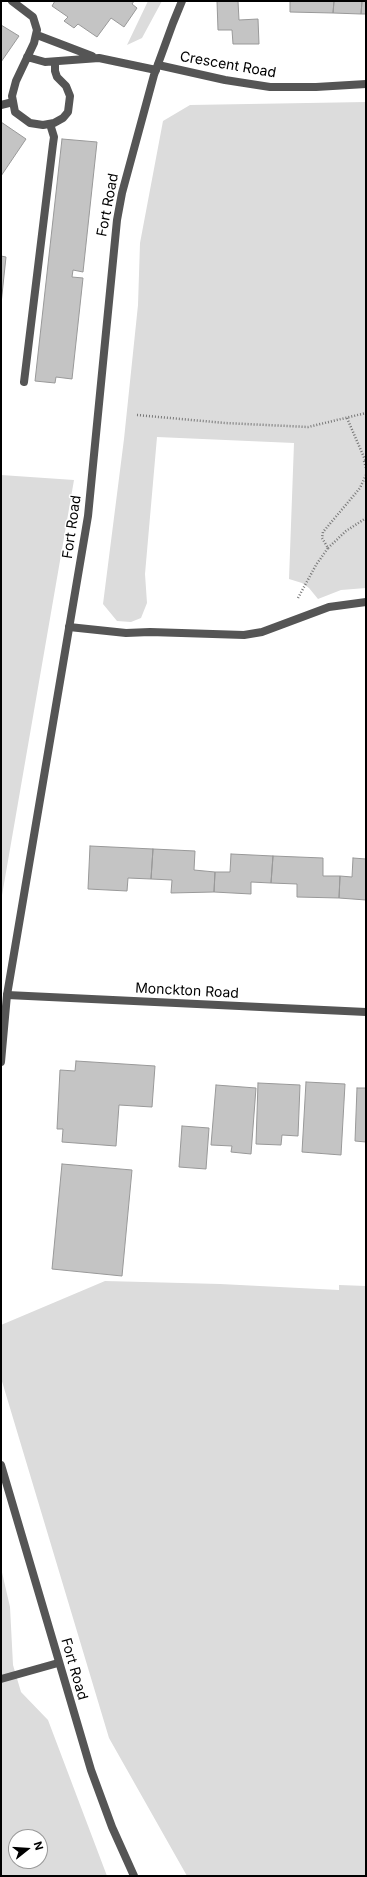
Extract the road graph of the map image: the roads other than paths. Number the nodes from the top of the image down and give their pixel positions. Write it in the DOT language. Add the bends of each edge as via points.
graph roads {
  1 [pos="12,1"];
  2 [pos="182,1"];
  3 [pos="37,36"];
  4 [pos="27,57"];
  5 [pos="99,58"];
  6 [pos="55,62"];
  7 [pos="157,68"];
  8 [pos="366,84"];
  9 [pos="13,102"];
  10 [pos="1,105"];
  11 [pos="50,124"];
  12 [pos="24,382"];
  13 [pos="366,602"];
  14 [pos="69,626"];
  15 [pos="7,995"];
  16 [pos="366,1012"];
  17 [pos="1,1062"];
  18 [pos="1,1465"];
  19 [pos="58,1663"];
  20 [pos="1,1679"];
  21 [pos="134,1876"];
  1 -- 3 [label="street" via="33,17"];
  2 -- 7 [label="street, Fort Road"];
  3 -- 4 [label="street"];
  3 -- 5 [label="street"];
  4 -- 6 [label="street"];
  4 -- 9 [label="street" via="14,85"];
  5 -- 6 [label="street"];
  5 -- 7 [label="street, Crescent Road"];
  6 -- 11 [label="street" via="54,71 67,88 70,103 68,112"];
  7 -- 8 [label="street, Crescent Road" via="270,87"];
  7 -- 14 [label="street, Fort Road" via="122,193 117,220 88,516"];
  9 -- 10 [label="street"];
  9 -- 11 [label="street" via="15,112 27,122 37,125"];
  11 -- 12 [label="street" via="54,137"];
  13 -- 14 [label="street" via="329,607 262,632 244,635 115,633"];
  14 -- 15 [label="street, Fort Road"];
  15 -- 16 [label="street, Monckton Road"];
  15 -- 17 [label="street, Fort Road"];
  18 -- 19 [label="street, Fort Road"];
  19 -- 20 [label="street"];
  19 -- 21 [label="street, Fort Road" via="97,1788"];
}
